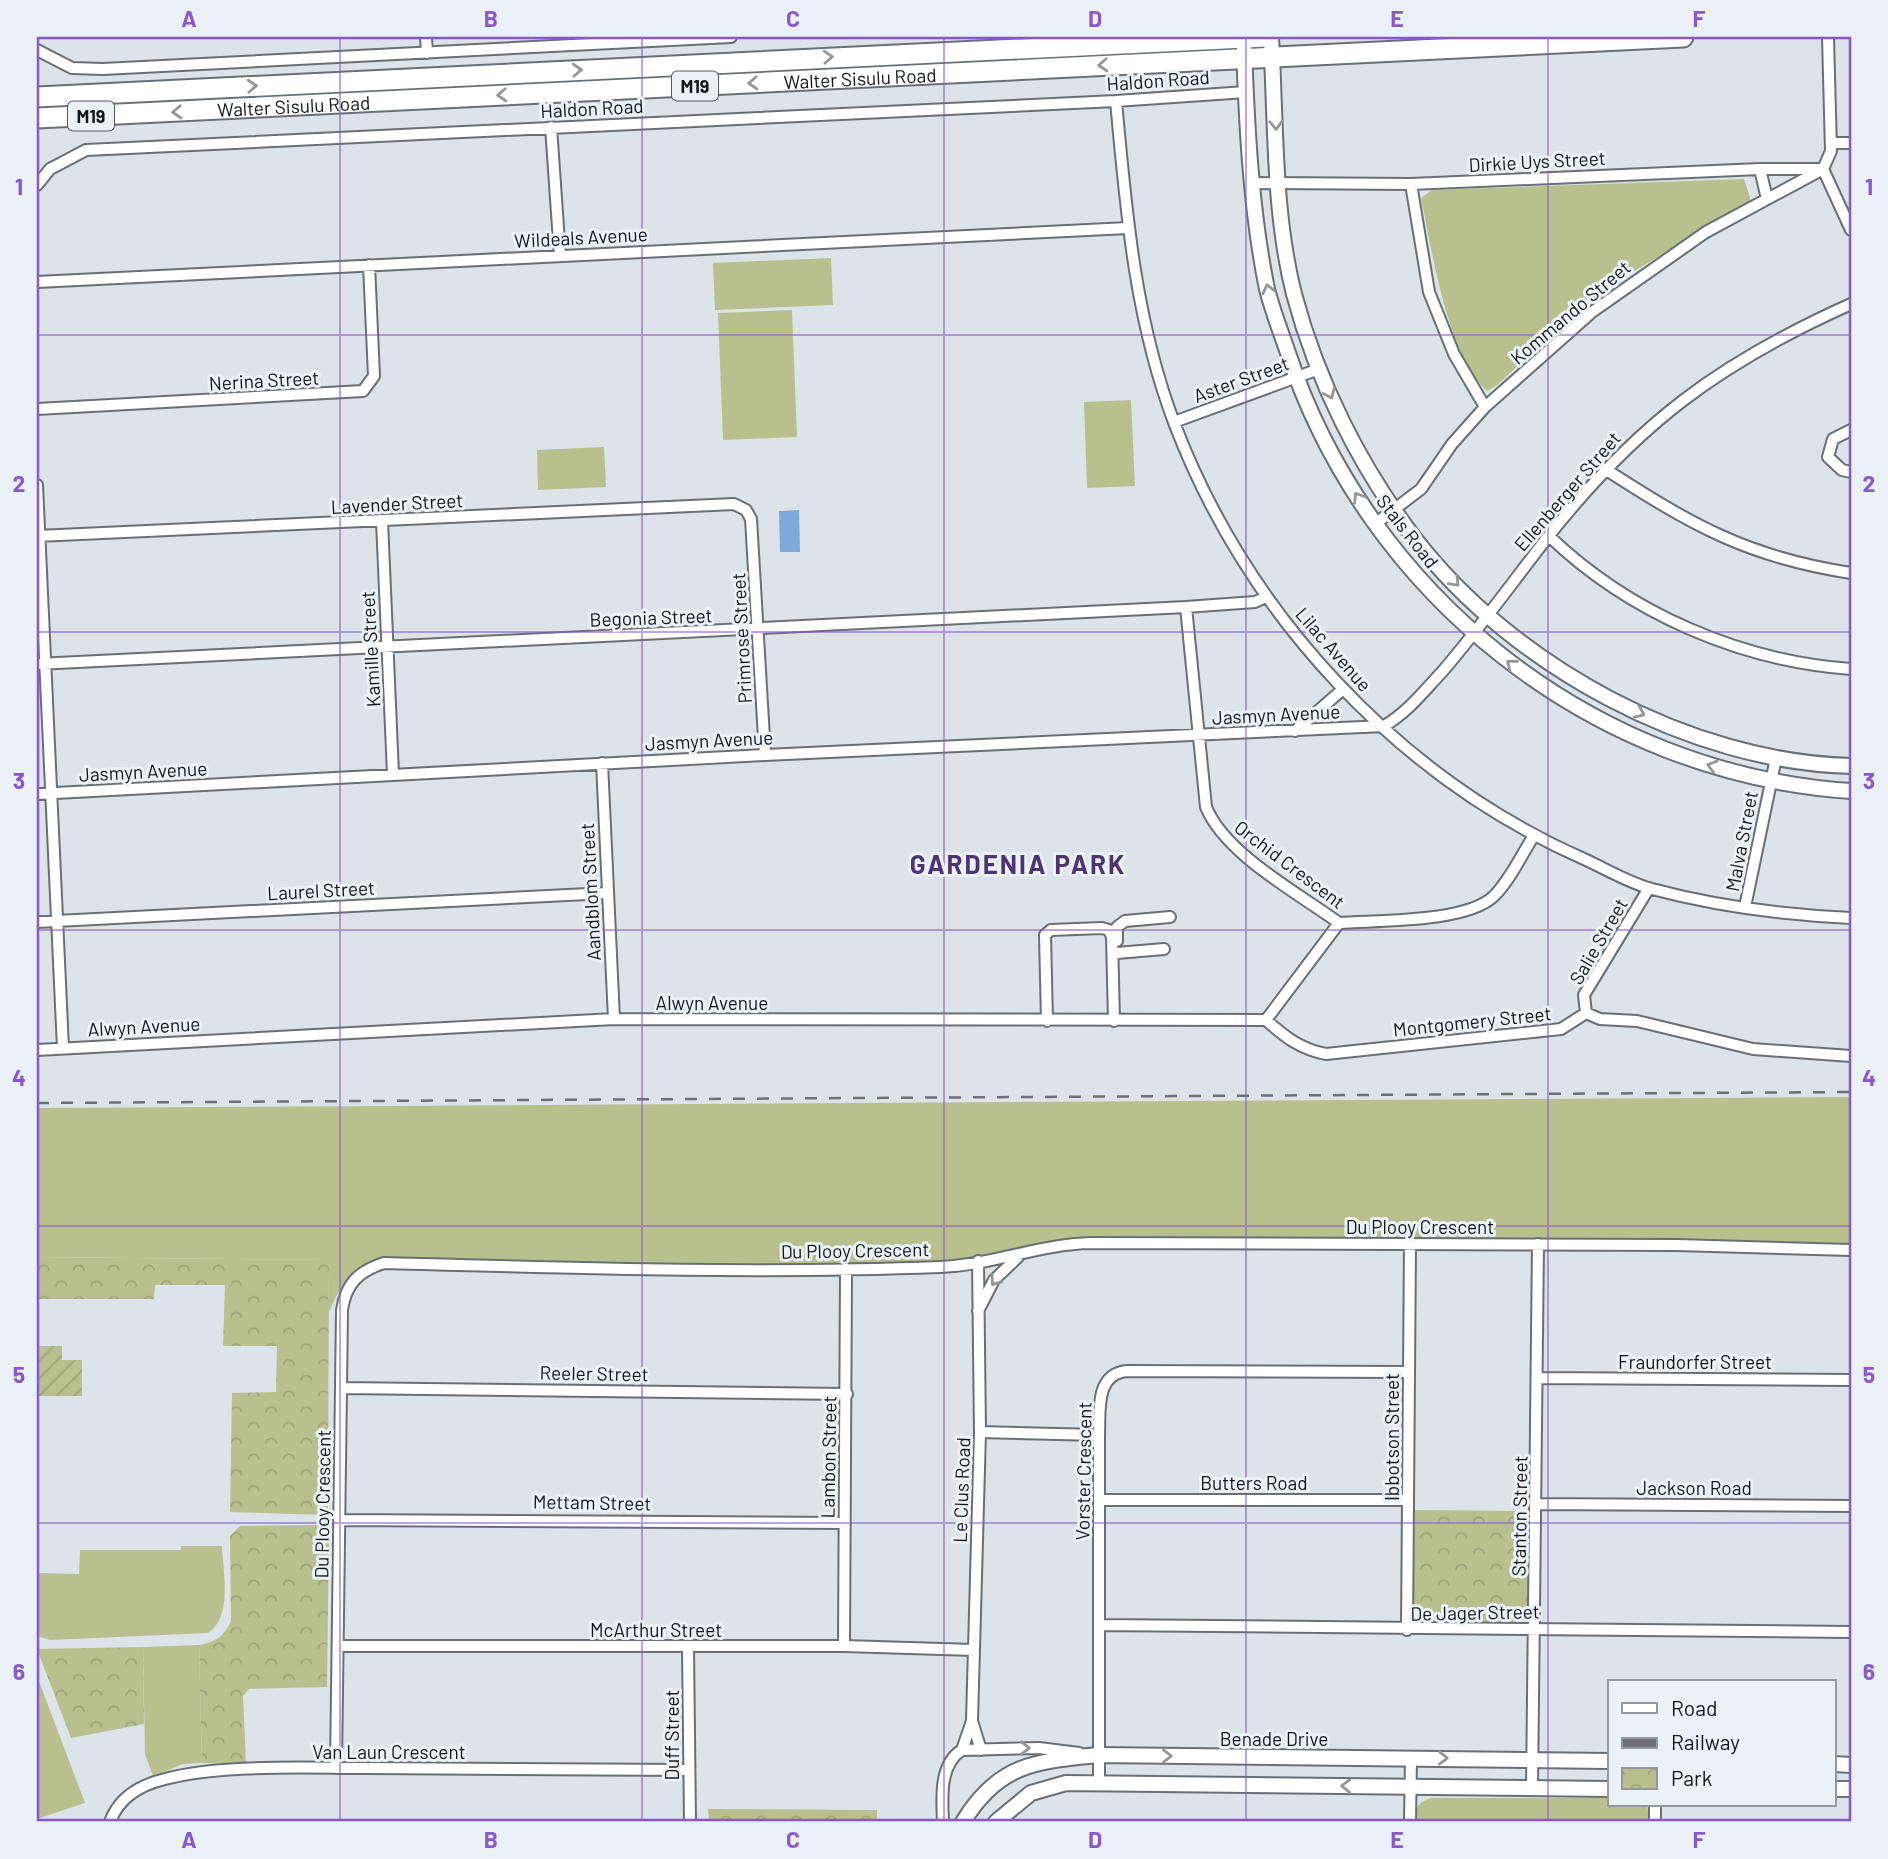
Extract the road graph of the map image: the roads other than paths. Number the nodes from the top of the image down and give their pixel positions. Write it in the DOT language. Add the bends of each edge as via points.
graph roads {
  1 [pos="426,37"];
  2 [pos="731,37"];
  3 [pos="1244,37"];
  4 [pos="1268,37"];
  5 [pos="1680,37"];
  6 [pos="1828,37"];
  7 [pos="1535,40"];
  8 [pos="1436,43"];
  9 [pos="37,50"];
  10 [pos="427,53"];
  11 [pos="1244,57"];
  12 [pos="1272,57"];
  13 [pos="1246,92"];
  14 [pos="37,97"];
  15 [pos="1116,101"];
  16 [pos="146,114"];
  17 [pos="37,118"];
  18 [pos="37,126"];
  19 [pos="551,127"];
  20 [pos="1832,143"];
  21 [pos="1851,143"];
  22 [pos="1760,169"];
  23 [pos="1823,169"];
  24 [pos="1279,182"];
  25 [pos="1252,183"];
  26 [pos="1410,184"];
  27 [pos="37,185"];
  28 [pos="1767,199"];
  29 [pos="1128,228"];
  30 [pos="1851,230"];
  31 [pos="560,256"];
  32 [pos="369,265"];
  33 [pos="37,282"];
  34 [pos="1851,304"];
  35 [pos="1319,369"];
  36 [pos="1296,377"];
  37 [pos="1485,407"];
  38 [pos="37,409"];
  39 [pos="1174,422"];
  40 [pos="1851,430"];
  41 [pos="1605,468"];
  42 [pos="1851,472"];
  43 [pos="37,485"];
  44 [pos="1394,509"];
  45 [pos="751,519"];
  46 [pos="382,521"];
  47 [pos="1374,524"];
  48 [pos="38,536"];
  49 [pos="1549,536"];
  50 [pos="1851,573"];
  51 [pos="1266,597"];
  52 [pos="1186,607"];
  53 [pos="1488,616"];
  54 [pos="758,630"];
  55 [pos="1474,635"];
  56 [pos="387,645"];
  57 [pos="41,663"];
  58 [pos="1851,670"];
  59 [pos="1342,690"];
  60 [pos="1384,726"];
  61 [pos="1295,731"];
  62 [pos="1200,736"];
  63 [pos="765,754"];
  64 [pos="1776,758"];
  65 [pos="602,763"];
  66 [pos="1851,766"];
  67 [pos="393,774"];
  68 [pos="1770,782"];
  69 [pos="1851,791"];
  70 [pos="52,793"];
  71 [pos="37,794"];
  72 [pos="1533,837"];
  73 [pos="1649,888"];
  74 [pos="607,893"];
  75 [pos="1745,907"];
  76 [pos="1170,917"];
  77 [pos="1851,918"];
  78 [pos="58,921"];
  79 [pos="37,922"];
  80 [pos="1339,923"];
  81 [pos="1164,949"];
  82 [pos="1117,953"];
  83 [pos="1586,1013"];
  84 [pos="614,1019"];
  85 [pos="1266,1020"];
  86 [pos="1048,1021"];
  87 [pos="1117,1021"];
  88 [pos="63,1048"];
  89 [pos="37,1050"];
  90 [pos="1851,1056"];
  91 [pos="1410,1244"];
  92 [pos="1538,1244"];
  93 [pos="1851,1250"];
  94 [pos="1020,1255"];
  95 [pos="978,1261"];
  96 [pos="846,1269"];
  97 [pos="977,1312"];
  98 [pos="1408,1373"];
  99 [pos="1539,1378"];
  100 [pos="1851,1380"];
  101 [pos="341,1388"];
  102 [pos="847,1394"];
  103 [pos="980,1432"];
  104 [pos="1099,1435"];
  105 [pos="1101,1500"];
  106 [pos="1408,1500"];
  107 [pos="1536,1504"];
  108 [pos="1851,1506"];
  109 [pos="339,1520"];
  110 [pos="845,1523"];
  111 [pos="1099,1625"];
  112 [pos="1536,1629"];
  113 [pos="1407,1630"];
  114 [pos="1851,1632"];
  115 [pos="338,1646"];
  116 [pos="844,1646"];
  117 [pos="688,1647"];
  118 [pos="974,1650"];
  119 [pos="972,1721"];
  120 [pos="962,1750"];
  121 [pos="981,1750"];
  122 [pos="1098,1755"];
  123 [pos="1410,1758"];
  124 [pos="1533,1760"];
  125 [pos="1608,1761"];
  126 [pos="336,1768"];
  127 [pos="687,1770"];
  128 [pos="1099,1784"];
  129 [pos="1410,1787"];
  130 [pos="1532,1788"];
  131 [pos="1608,1789"];
  132 [pos="110,1822"];
  133 [pos="690,1822"];
  134 [pos="943,1822"];
  135 [pos="963,1822"];
  136 [pos="996,1822"];
  137 [pos="1410,1822"];
  1 -- 10 [label="street"];
  2 -- 10 [label="street"];
  3 -- 4 [label="highway, Walter Sisulu Road / M19"];
  3 -- 11 [label="street, Stals Road"];
  14 -- 3 [label="highway, Walter Sisulu Road / M19, one-way"];
  4 -- 12 [label="street, Stals Road"];
  5 -- 7 [label="highway, Walter Sisulu Road / M19"];
  6 -- 20 [label="street"];
  7 -- 8 [label="highway, Walter Sisulu Road / M19"];
  8 -- 12 [label="highway, Walter Sisulu Road / M19"];
  9 -- 10 [label="street" via="72,68 103,69"];
  11 -- 12 [label="highway, Walter Sisulu Road / M19"];
  11 -- 13 [label="street, Stals Road"];
  11 -- 16 [label="highway, Walter Sisulu Road / M19, one-way"];
  12 -- 24 [label="street, Stals Road, one-way"];
  13 -- 15 [label="street, Haldon Road"];
  13 -- 25 [label="street, Stals Road"];
  15 -- 19 [label="street, Haldon Road"];
  15 -- 29 [label="street, Lilac Avenue"];
  16 -- 17 [label="highway, Walter Sisulu Road / M19"];
  16 -- 18 [label="highway"];
  19 -- 27 [label="street, Haldon Road" via="86,150 50,169"];
  19 -- 31 [label="street"];
  20 -- 21 [label="street"];
  20 -- 23 [label="street"];
  22 -- 23 [label="street, Dirkie Uys Street"];
  22 -- 26 [label="street, Dirkie Uys Street"];
  22 -- 28 [label="street"];
  23 -- 28 [label="street, Kommando Street"];
  23 -- 30 [label="street"];
  24 -- 25 [label="street, Dirkie Uys Street"];
  24 -- 26 [label="street, Dirkie Uys Street"];
  24 -- 35 [label="street, Stals Road" via="1294,294"];
  36 -- 25 [label="street, Stals Road, one-way" via="1268,290"];
  26 -- 37 [label="street" via="1429,292 1454,354"];
  28 -- 37 [label="street, Kommando Street" via="1647,271 1592,312"];
  29 -- 31 [label="street, Wildeals Avenue"];
  29 -- 39 [label="street, Lilac Avenue" via="1142,312"];
  31 -- 32 [label="street, Wildeals Avenue"];
  32 -- 33 [label="street, Wildeals Avenue"];
  32 -- 38 [label="street, Nerina Street" via="374,376 363,391"];
  34 -- 41 [label="street, Ellenberger Street" via="1775,339 1684,397"];
  35 -- 36 [label="street, Aster Street"];
  35 -- 44 [label="street, Stals Road, one-way" via="1367,470"];
  36 -- 39 [label="street, Aster Street"];
  47 -- 36 [label="street, Stals Road, one-way" via="1326,446"];
  37 -- 44 [label="street, Kommando Street" via="1421,489"];
  39 -- 51 [label="street, Lilac Avenue" via="1212,506"];
  40 -- 42 [label="street" via="1833,439 1828,457"];
  41 -- 49 [label="street, Ellenberger Street"];
  41 -- 50 [label="street" via="1703,530 1732,543 1790,562"];
  43 -- 48 [label="street"];
  44 -- 47 [label="street, Kommando Street"];
  44 -- 53 [label="street, Stals Road, one-way" via="1415,539"];
  45 -- 46 [label="street, Lavender Street" via="740,506 724,503"];
  45 -- 54 [label="street, Primrose Street"];
  46 -- 48 [label="street, Lavender Street"];
  46 -- 56 [label="street, Kamille Street"];
  47 -- 55 [label="street, Stals Road"];
  48 -- 57 [label="street"];
  49 -- 53 [label="street, Ellenberger Street"];
  49 -- 58 [label="street" via="1630,599 1700,633 1753,652"];
  51 -- 52 [label="street, Begonia Street" via="1255,602"];
  51 -- 59 [label="street, Lilac Avenue"];
  52 -- 54 [label="street, Begonia Street"];
  52 -- 62 [label="street, Orchid Crescent"];
  53 -- 55 [label="street, Ellenberger Street"];
  53 -- 64 [label="street, Stals Road, one-way" via="1554,664 1626,707 1720,744"];
  54 -- 56 [label="street, Begonia Street"];
  54 -- 63 [label="street, Primrose Street"];
  55 -- 60 [label="street, Ellenberger Street" via="1405,714"];
  68 -- 55 [label="street, Stals Road, one-way" via="1692,760 1598,720 1547,691"];
  56 -- 57 [label="street, Begonia Street"];
  56 -- 67 [label="street, Kamille Street"];
  57 -- 70 [label="street"];
  59 -- 60 [label="street, Lilac Avenue"];
  59 -- 61 [label="street"];
  60 -- 61 [label="street, Jasmyn Avenue"];
  60 -- 72 [label="street, Lilac Avenue" via="1439,775"];
  61 -- 62 [label="street, Jasmyn Avenue"];
  62 -- 63 [label="street, Jasmyn Avenue"];
  62 -- 80 [label="street, Orchid Crescent" via="1206,807 1217,830"];
  63 -- 65 [label="street, Jasmyn Avenue"];
  64 -- 66 [label="street, Stals Road"];
  64 -- 68 [label="street, Malva Street"];
  65 -- 67 [label="street, Jasmyn Avenue"];
  65 -- 74 [label="street, Aandblom Street"];
  67 -- 70 [label="street, Jasmyn Avenue"];
  68 -- 69 [label="street, Stals Road"];
  68 -- 75 [label="street, Malva Street"];
  70 -- 71 [label="street, Jasmyn Avenue"];
  70 -- 78 [label="street"];
  72 -- 73 [label="street, Lilac Avenue"];
  72 -- 80 [label="street, Orchid Crescent" via="1498,891 1474,908 1453,914"];
  73 -- 75 [label="street, Lilac Avenue"];
  73 -- 83 [label="street, Salie Street" via="1584,995"];
  74 -- 78 [label="street, Laurel Street"];
  74 -- 84 [label="street, Aandblom Street"];
  75 -- 77 [label="street, Lilac Avenue"];
  76 -- 82 [label="street" via="1120,923"];
  78 -- 79 [label="street, Laurel Street"];
  78 -- 88 [label="street"];
  80 -- 85 [label="street"];
  81 -- 82 [label="street"];
  82 -- 87 [label="street"];
  83 -- 85 [label="street, Montgomery Street" via="1561,1029 1326,1054 1290,1041"];
  83 -- 90 [label="street" via="1600,1020 1637,1021 1753,1049"];
  84 -- 86 [label="street, Alwyn Avenue"];
  84 -- 88 [label="street, Alwyn Avenue"];
  85 -- 87 [label="street, Alwyn Avenue"];
  86 -- 87 [label="street, Alwyn Avenue"];
  86 -- 87 [label="street" via="1045,935 1051,930 1102,928 1112,937"];
  88 -- 89 [label="street, Alwyn Avenue"];
  91 -- 92 [label="street, Du Plooy Crescent"];
  91 -- 94 [label="street, Du Plooy Crescent" via="1071,1243"];
  91 -- 98 [label="street, Ibbotson Street"];
  92 -- 93 [label="street, Du Plooy Crescent"];
  92 -- 99 [label="street, Stanton Street"];
  94 -- 95 [label="street, Du Plooy Crescent"];
  94 -- 97 [label="street, one-way" via="994,1280"];
  95 -- 96 [label="street, Du Plooy Crescent"];
  95 -- 97 [label="street, Le Clus Road"];
  96 -- 101 [label="street, Du Plooy Crescent" via="384,1263 360,1272 344,1295"];
  96 -- 102 [label="street, Lambon Street"];
  97 -- 103 [label="street, Le Clus Road"];
  98 -- 104 [label="street, Vorster Crescent" via="1119,1371 1102,1390"];
  98 -- 106 [label="street, Ibbotson Street"];
  99 -- 100 [label="street, Fraundorfer Street"];
  99 -- 107 [label="street, Stanton Street"];
  101 -- 102 [label="street, Reeler Street"];
  101 -- 109 [label="street, Du Plooy Crescent"];
  102 -- 110 [label="street, Lambon Street"];
  103 -- 104 [label="street"];
  103 -- 118 [label="street, Le Clus Road"];
  104 -- 105 [label="street, Vorster Crescent"];
  105 -- 106 [label="street, Butters Road"];
  105 -- 111 [label="street, Vorster Crescent"];
  106 -- 113 [label="street, Ibbotson Street"];
  107 -- 108 [label="street, Jackson Road"];
  107 -- 112 [label="street, Stanton Street"];
  109 -- 110 [label="street, Mettam Street"];
  109 -- 115 [label="street, Du Plooy Crescent"];
  110 -- 116 [label="street, Lambon Street"];
  111 -- 113 [label="street, De Jager Street"];
  111 -- 122 [label="street, Vorster Crescent"];
  112 -- 113 [label="street, De Jager Street"];
  112 -- 114 [label="street, De Jager Street"];
  112 -- 124 [label="street, Stanton Street"];
  115 -- 117 [label="street, McArthur Street"];
  115 -- 126 [label="street, Du Plooy Crescent"];
  116 -- 117 [label="street, McArthur Street"];
  116 -- 118 [label="street, McArthur Street"];
  117 -- 127 [label="street, Duff Street"];
  118 -- 119 [label="street, Le Clus Road"];
  119 -- 120 [label="street, Le Clus Road"];
  119 -- 121 [label="street, Le Clus Road"];
  120 -- 121 [label="street"];
  120 -- 134 [label="street, Le Clus Road" via="950,1762 944,1778"];
  121 -- 122 [label="street, one-way" via="1039,1748"];
  122 -- 123 [label="street, Benade Drive, one-way"];
  122 -- 128 [label="street, Vorster Crescent"];
  122 -- 135 [label="street, Benade Drive" via="1034,1762 1012,1771 975,1802"];
  123 -- 124 [label="street, Benade Drive, one-way"];
  123 -- 129 [label="street"];
  124 -- 125 [label="street, Benade Drive"];
  124 -- 130 [label="street, Stanton Street"];
  126 -- 127 [label="street, Van Laun Crescent"];
  126 -- 132 [label="street, Van Laun Crescent" via="206,1772 165,1779 126,1795"];
  127 -- 133 [label="street, Duff Street"];
  129 -- 128 [label="street, one-way"];
  128 -- 136 [label="street" via="1066,1783 1031,1793"];
  129 -- 130 [label="street"];
  129 -- 137 [label="street"];
  130 -- 131 [label="street"];
}
